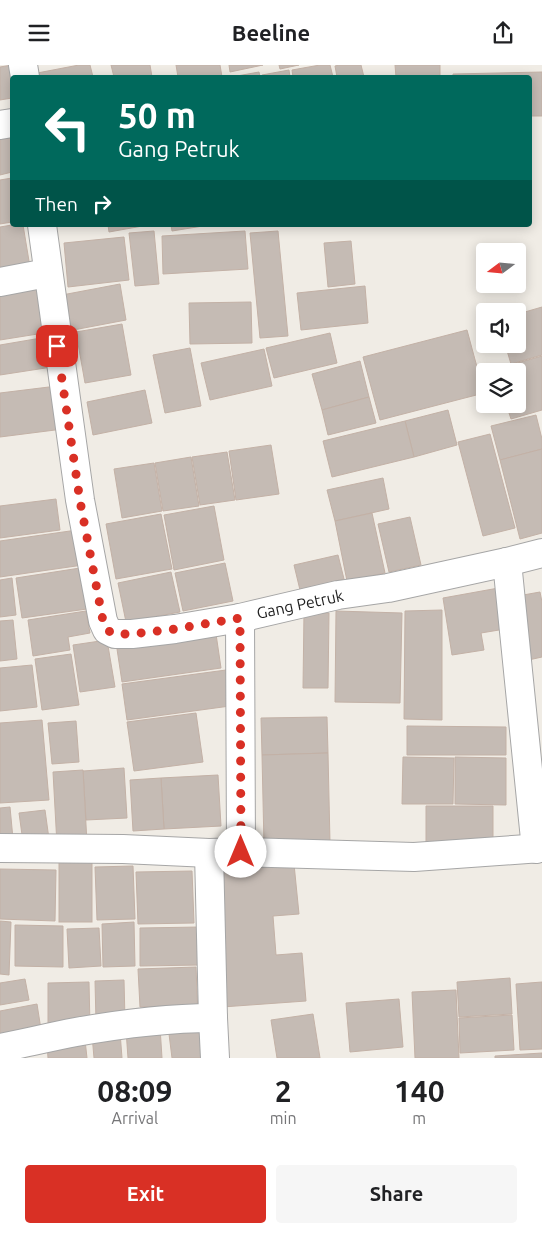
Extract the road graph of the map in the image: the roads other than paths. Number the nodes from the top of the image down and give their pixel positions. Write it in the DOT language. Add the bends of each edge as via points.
graph roads {
  1 [pos="42,227"];
  2 [pos="47,273"];
  3 [pos="0,282"];
  4 [pos="542,553"];
  5 [pos="507,562"];
  6 [pos="240,618"];
  7 [pos="0,848"];
  8 [pos="539,848"];
  9 [pos="241,852"];
  10 [pos="209,853"];
  11 [pos="213,1018"];
  12 [pos="0,1048"];
  13 [pos="215,1058"];
  1 -- 2 [label="street, Gang Petruk"];
  2 -- 3 [label="street"];
  2 -- 6 [label="street, Gang Petruk" via="80,501 107,630 114,634 132,634"];
  4 -- 5 [label="street, Gang Petruk"];
  5 -- 6 [label="street, Gang Petruk"];
  5 -- 8 [label="street"];
  6 -- 9 [label="street"];
  7 -- 10 [label="street"];
  8 -- 9 [label="street" via="414,857"];
  9 -- 10 [label="street"];
  10 -- 11 [label="street"];
  11 -- 12 [label="street" via="126,1024"];
  11 -- 13 [label="street"];
}
